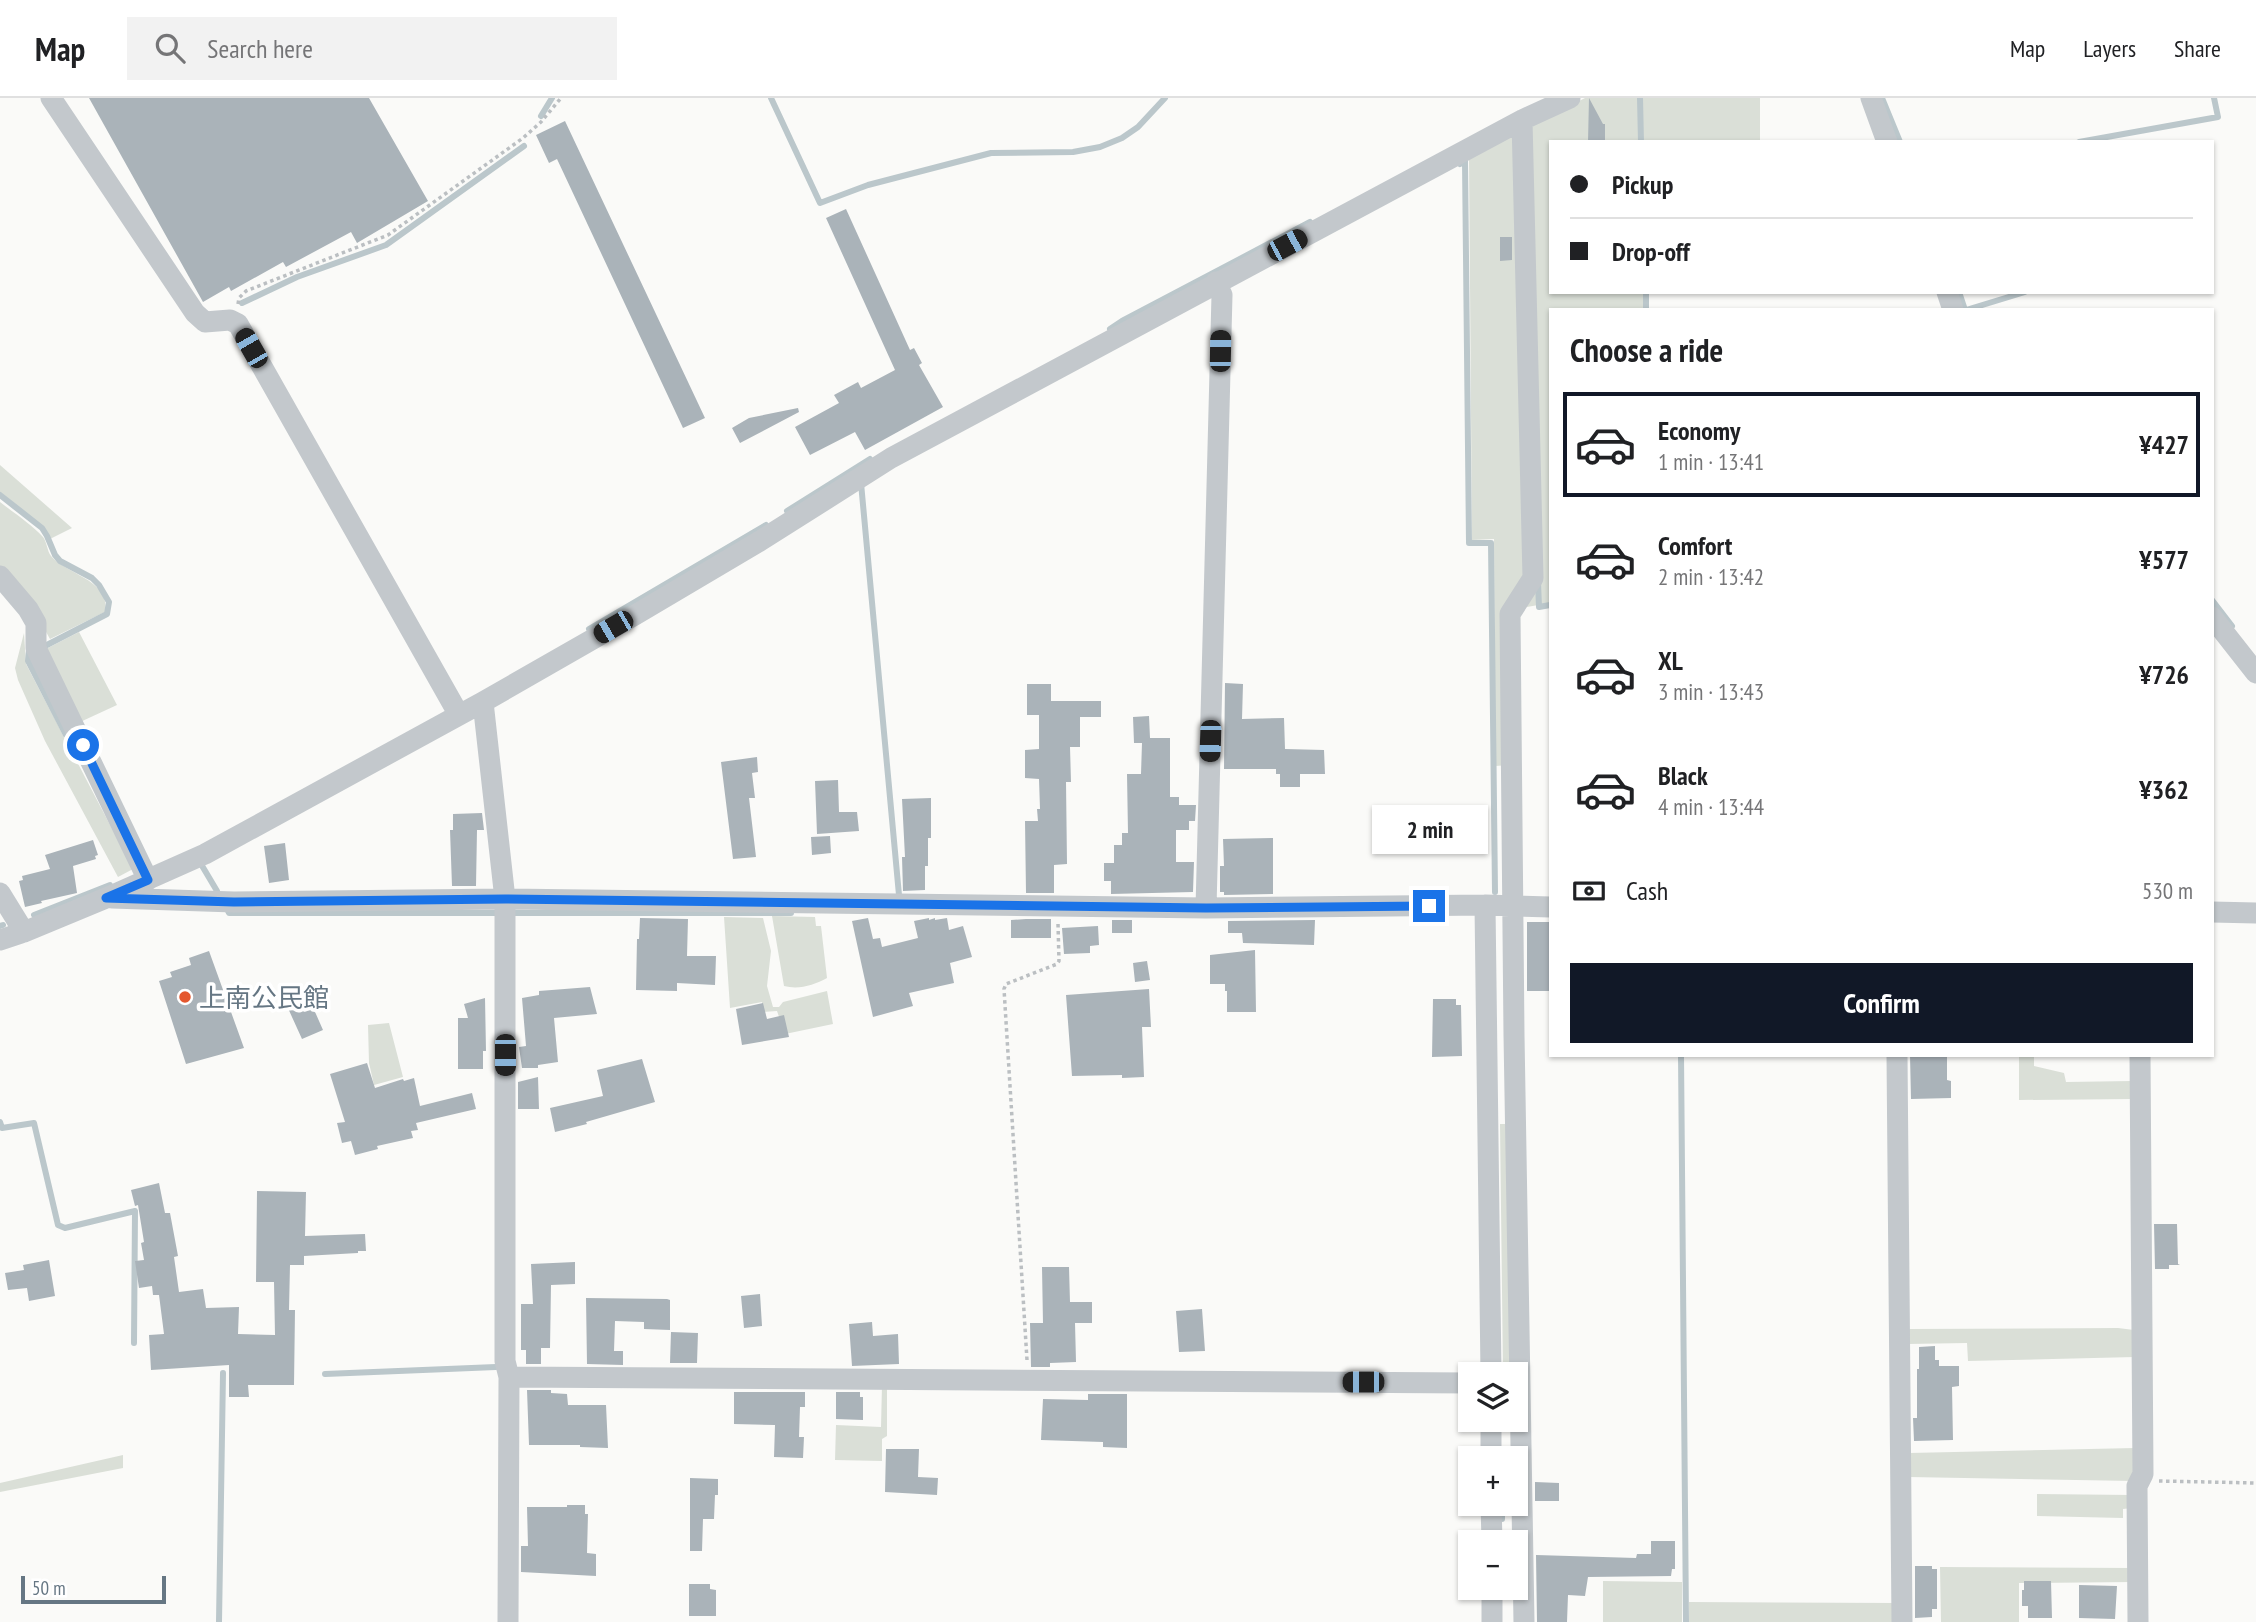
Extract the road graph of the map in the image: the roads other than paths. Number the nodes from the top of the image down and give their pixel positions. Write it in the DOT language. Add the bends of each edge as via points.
graph roads {
  1 [pos="51,98"];
  2 [pos="1570,98"];
  3 [pos="1871,98"];
  4 [pos="1522,120"];
  5 [pos="1886,140"];
  6 [pos="1219,286"];
  7 [pos="0,576"];
  8 [pos="2214,620"];
  9 [pos="2256,673"];
  10 [pos="483,702"];
  11 [pos="456,710"];
  12 [pos="145,873"];
  13 [pos="0,893"];
  14 [pos="106,898"];
  15 [pos="1549,907"];
  16 [pos="505,908"];
  17 [pos="1206,908"];
  18 [pos="1485,912"];
  19 [pos="1513,912"];
  20 [pos="2214,912"];
  21 [pos="2256,913"];
  22 [pos="24,932"];
  23 [pos="0,940"];
  24 [pos="1897,1057"];
  25 [pos="2140,1057"];
  26 [pos="1490,1362"];
  27 [pos="1518,1362"];
  28 [pos="509,1377"];
  29 [pos="1458,1383"];
  30 [pos="1519,1432"];
  31 [pos="1492,1600"];
  32 [pos="508,1622"];
  33 [pos="1492,1622"];
  34 [pos="1524,1622"];
  35 [pos="1902,1622"];
  36 [pos="2138,1622"];
  1 -- 11 [label="street" via="195,313 205,322 230,320 238,324"];
  2 -- 4 [label="street"];
  3 -- 5 [label="street"];
  4 -- 6 [label="street"];
  4 -- 19 [label="street" via="1533,578 1510,614"];
  6 -- 10 [label="street" via="891,458 760,541"];
  6 -- 17 [label="street"];
  7 -- 12 [label="street" via="36,622 36,648"];
  8 -- 9 [label="street"];
  10 -- 11 [label="street"];
  10 -- 16 [label="street"];
  11 -- 12 [label="street" via="205,854"];
  12 -- 14 [label="street"];
  13 -- 22 [label="street"];
  14 -- 16 [label="street"];
  14 -- 22 [label="street"];
  15 -- 19 [label="street"];
  16 -- 17 [label="street"];
  16 -- 28 [label="street" via="505,1361"];
  17 -- 18 [label="street"];
  18 -- 19 [label="street"];
  18 -- 26 [label="street"];
  19 -- 27 [label="street"];
  20 -- 21 [label="street"];
  22 -- 23 [label="street"];
  24 -- 35 [label="street"];
  25 -- 36 [label="street" via="2143,1474 2137,1486"];
  28 -- 29 [label="street"];
  28 -- 32 [label="street"];
  30 -- 34 [label="street"];
  31 -- 33 [label="street"];
}
